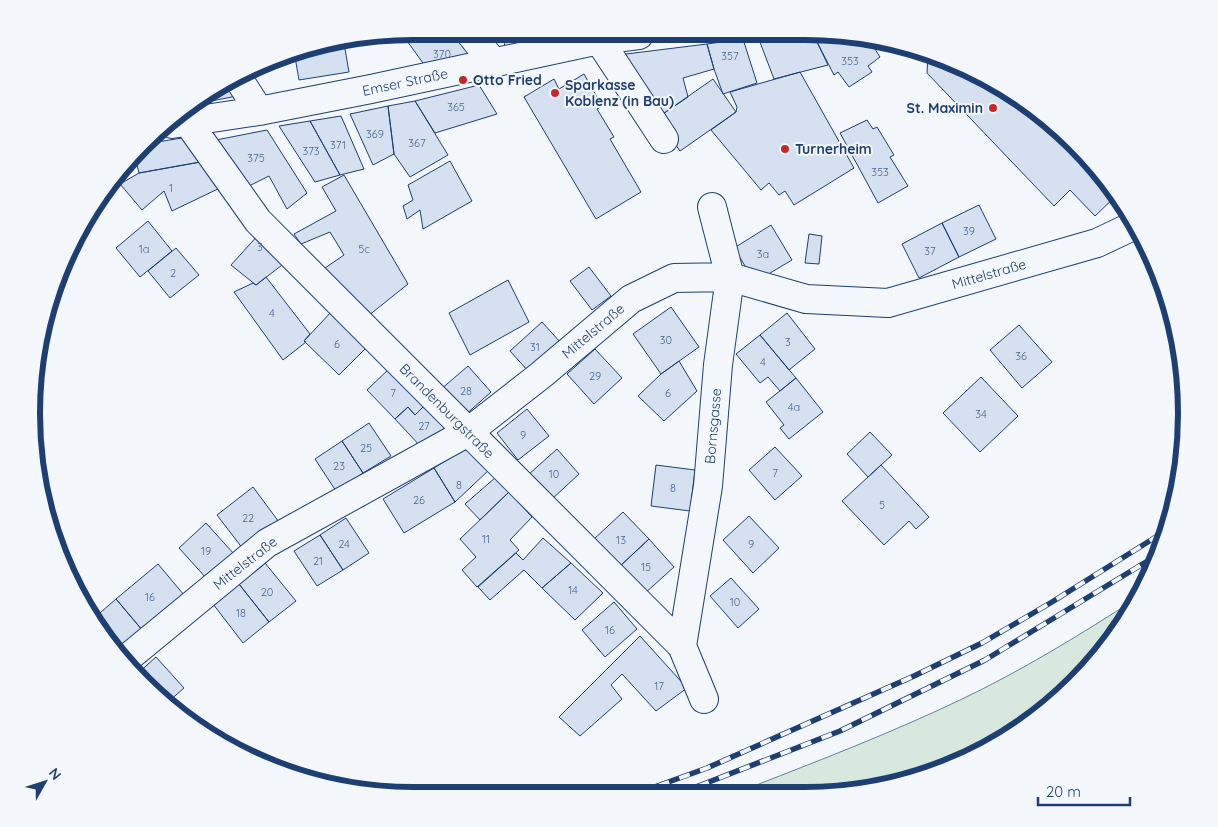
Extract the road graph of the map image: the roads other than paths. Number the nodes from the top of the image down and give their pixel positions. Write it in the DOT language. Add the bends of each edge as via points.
graph roads {
  1 [pos="475,40"];
  2 [pos="599,40"];
  3 [pos="493,62"];
  4 [pos="241,83"];
  5 [pos="259,110"];
  6 [pos="179,123"];
  7 [pos="664,139"];
  8 [pos="712,208"];
  9 [pos="1129,228"];
  10 [pos="730,277"];
  11 [pos="468,432"];
  12 [pos="682,646"];
  13 [pos="130,656"];
  14 [pos="704,699"];
  1 -- 3 [label="street"];
  2 -- 3 [label="street, Emser Straße"];
  2 -- 7 [label="street"];
  3 -- 5 [label="street, Emser Straße" via="380,88"];
  4 -- 5 [label="street"];
  5 -- 6 [label="street, Emser Straße"];
  6 -- 11 [label="street, Brandenburgstraße" via="258,220"];
  8 -- 10 [label="street, Bornsgasse"];
  9 -- 10 [label="street, Mittelstraße" via="1097,243 888,303 806,299"];
  10 -- 11 [label="street, Mittelstraße" via="674,278 630,298"];
  10 -- 12 [label="street, Bornsgasse" via="718,365 708,486"];
  11 -- 12 [label="street, Brandenburgstraße"];
  11 -- 13 [label="street, Mittelstraße" via="267,543"];
  12 -- 14 [label="street, Brandenburgstraße"];
}
